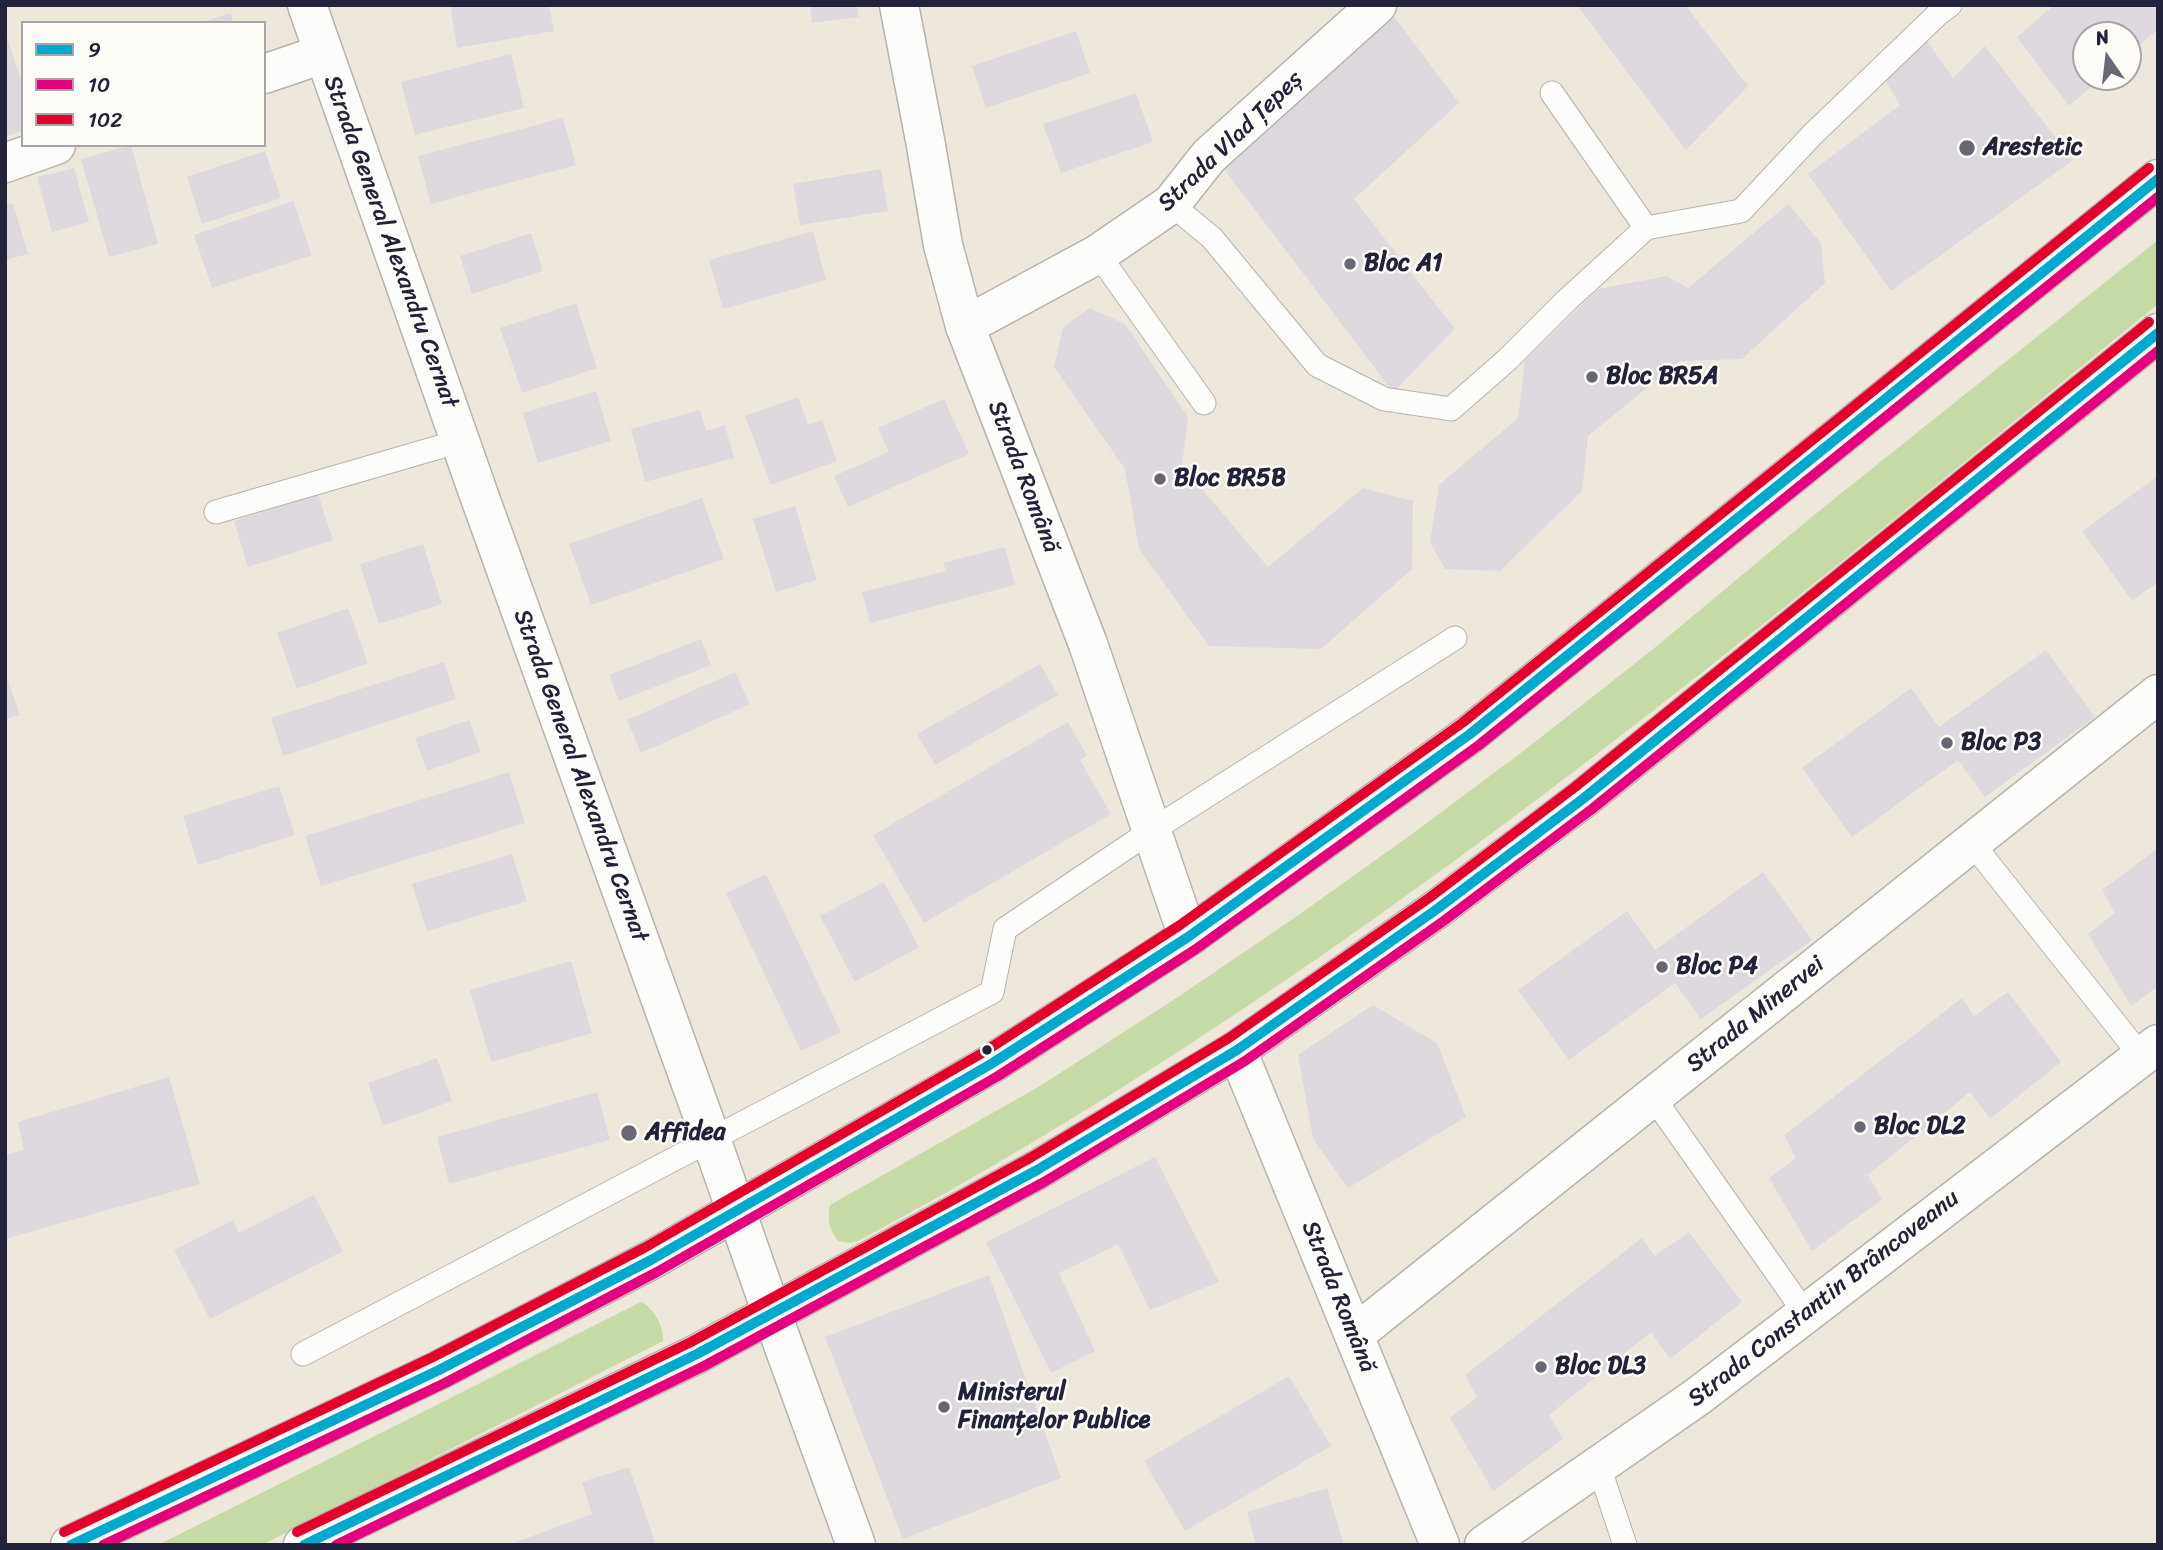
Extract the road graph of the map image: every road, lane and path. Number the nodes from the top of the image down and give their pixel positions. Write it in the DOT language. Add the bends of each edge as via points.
graph roads {
  1 [pos="307,5"];
  2 [pos="899,5"];
  3 [pos="1377,5"];
  4 [pos="1939,8"];
  5 [pos="323,54"];
  6 [pos="266,73"];
  7 [pos="1552,93"];
  8 [pos="50,147"];
  9 [pos="5,163"];
  10 [pos="2158,179"];
  11 [pos="1171,204"];
  12 [pos="1646,228"];
  13 [pos="1098,254"];
  14 [pos="965,326"];
  15 [pos="2158,332"];
  16 [pos="1204,403"];
  17 [pos="460,441"];
  18 [pos="216,512"];
  19 [pos="1455,638"];
  20 [pos="2158,694"];
  21 [pos="1151,831"];
  22 [pos="1972,843"];
  23 [pos="1188,937"];
  24 [pos="1237,1050"];
  25 [pos="2149,1050"];
  26 [pos="1653,1097"];
  27 [pos="711,1139"];
  28 [pos="736,1211"];
  29 [pos="1805,1313"];
  30 [pos="771,1314"];
  31 [pos="1354,1335"];
  32 [pos="303,1354"];
  33 [pos="1599,1467"];
  34 [pos="69,1545"];
  35 [pos="303,1545"];
  36 [pos="856,1545"];
  37 [pos="1440,1545"];
  38 [pos="1484,1545"];
  39 [pos="1625,1545"];
  1 -- 5 [label="street, Strada General Alexandru Cernat"];
  2 -- 14 [label="street, Strada Română" via="943,245"];
  3 -- 11 [label="street, Strada Vlad Țepeș" via="1209,156"];
  4 -- 12 [label="lane" via="1741,211"];
  5 -- 6 [label="street"];
  5 -- 17 [label="street, Strada General Alexandru Cernat"];
  7 -- 12 [label="lane"];
  8 -- 9 [label="street"];
  10 -- 23 [label="street" via="1470,734"];
  11 -- 12 [label="lane" via="1212,238 1317,365 1384,399 1451,409"];
  11 -- 13 [label="street, Strada Vlad Țepeș"];
  13 -- 14 [label="street, Strada Vlad Țepeș"];
  13 -- 16 [label="lane"];
  14 -- 21 [label="street, Strada Română" via="1088,644"];
  15 -- 24 [label="street" via="1584,798"];
  17 -- 18 [label="lane"];
  17 -- 27 [label="street, Strada General Alexandru Cernat"];
  19 -- 21 [label="lane"];
  20 -- 22 [label="street, Strada Minervei"];
  21 -- 23 [label="street, Strada Română"];
  21 -- 27 [label="lane" via="1005,929 992,992"];
  22 -- 25 [label="lane"];
  22 -- 26 [label="street, Strada Minervei"];
  23 -- 28 [label="street" via="991,1064"];
  24 -- 30 [label="street" via="1037,1170"];
  24 -- 31 [label="street, Strada Română"];
  25 -- 29 [label="street, Strada Constantin Brâncoveanu"];
  26 -- 29 [label="lane"];
  26 -- 31 [label="street, Strada Minervei"];
  27 -- 28 [label="street, Strada General Alexandru Cernat"];
  27 -- 32 [label="lane"];
  28 -- 30 [label="street, Strada General Alexandru Cernat"];
  28 -- 34 [label="street" via="439,1370"];
  29 -- 33 [label="street, Strada Constantin Brâncoveanu"];
  30 -- 35 [label="street"];
  30 -- 36 [label="street, Strada General Alexandru Cernat"];
  31 -- 37 [label="street, Strada Română"];
  33 -- 38 [label="street, Strada Constantin Brâncoveanu"];
  33 -- 39 [label="lane"];
}
